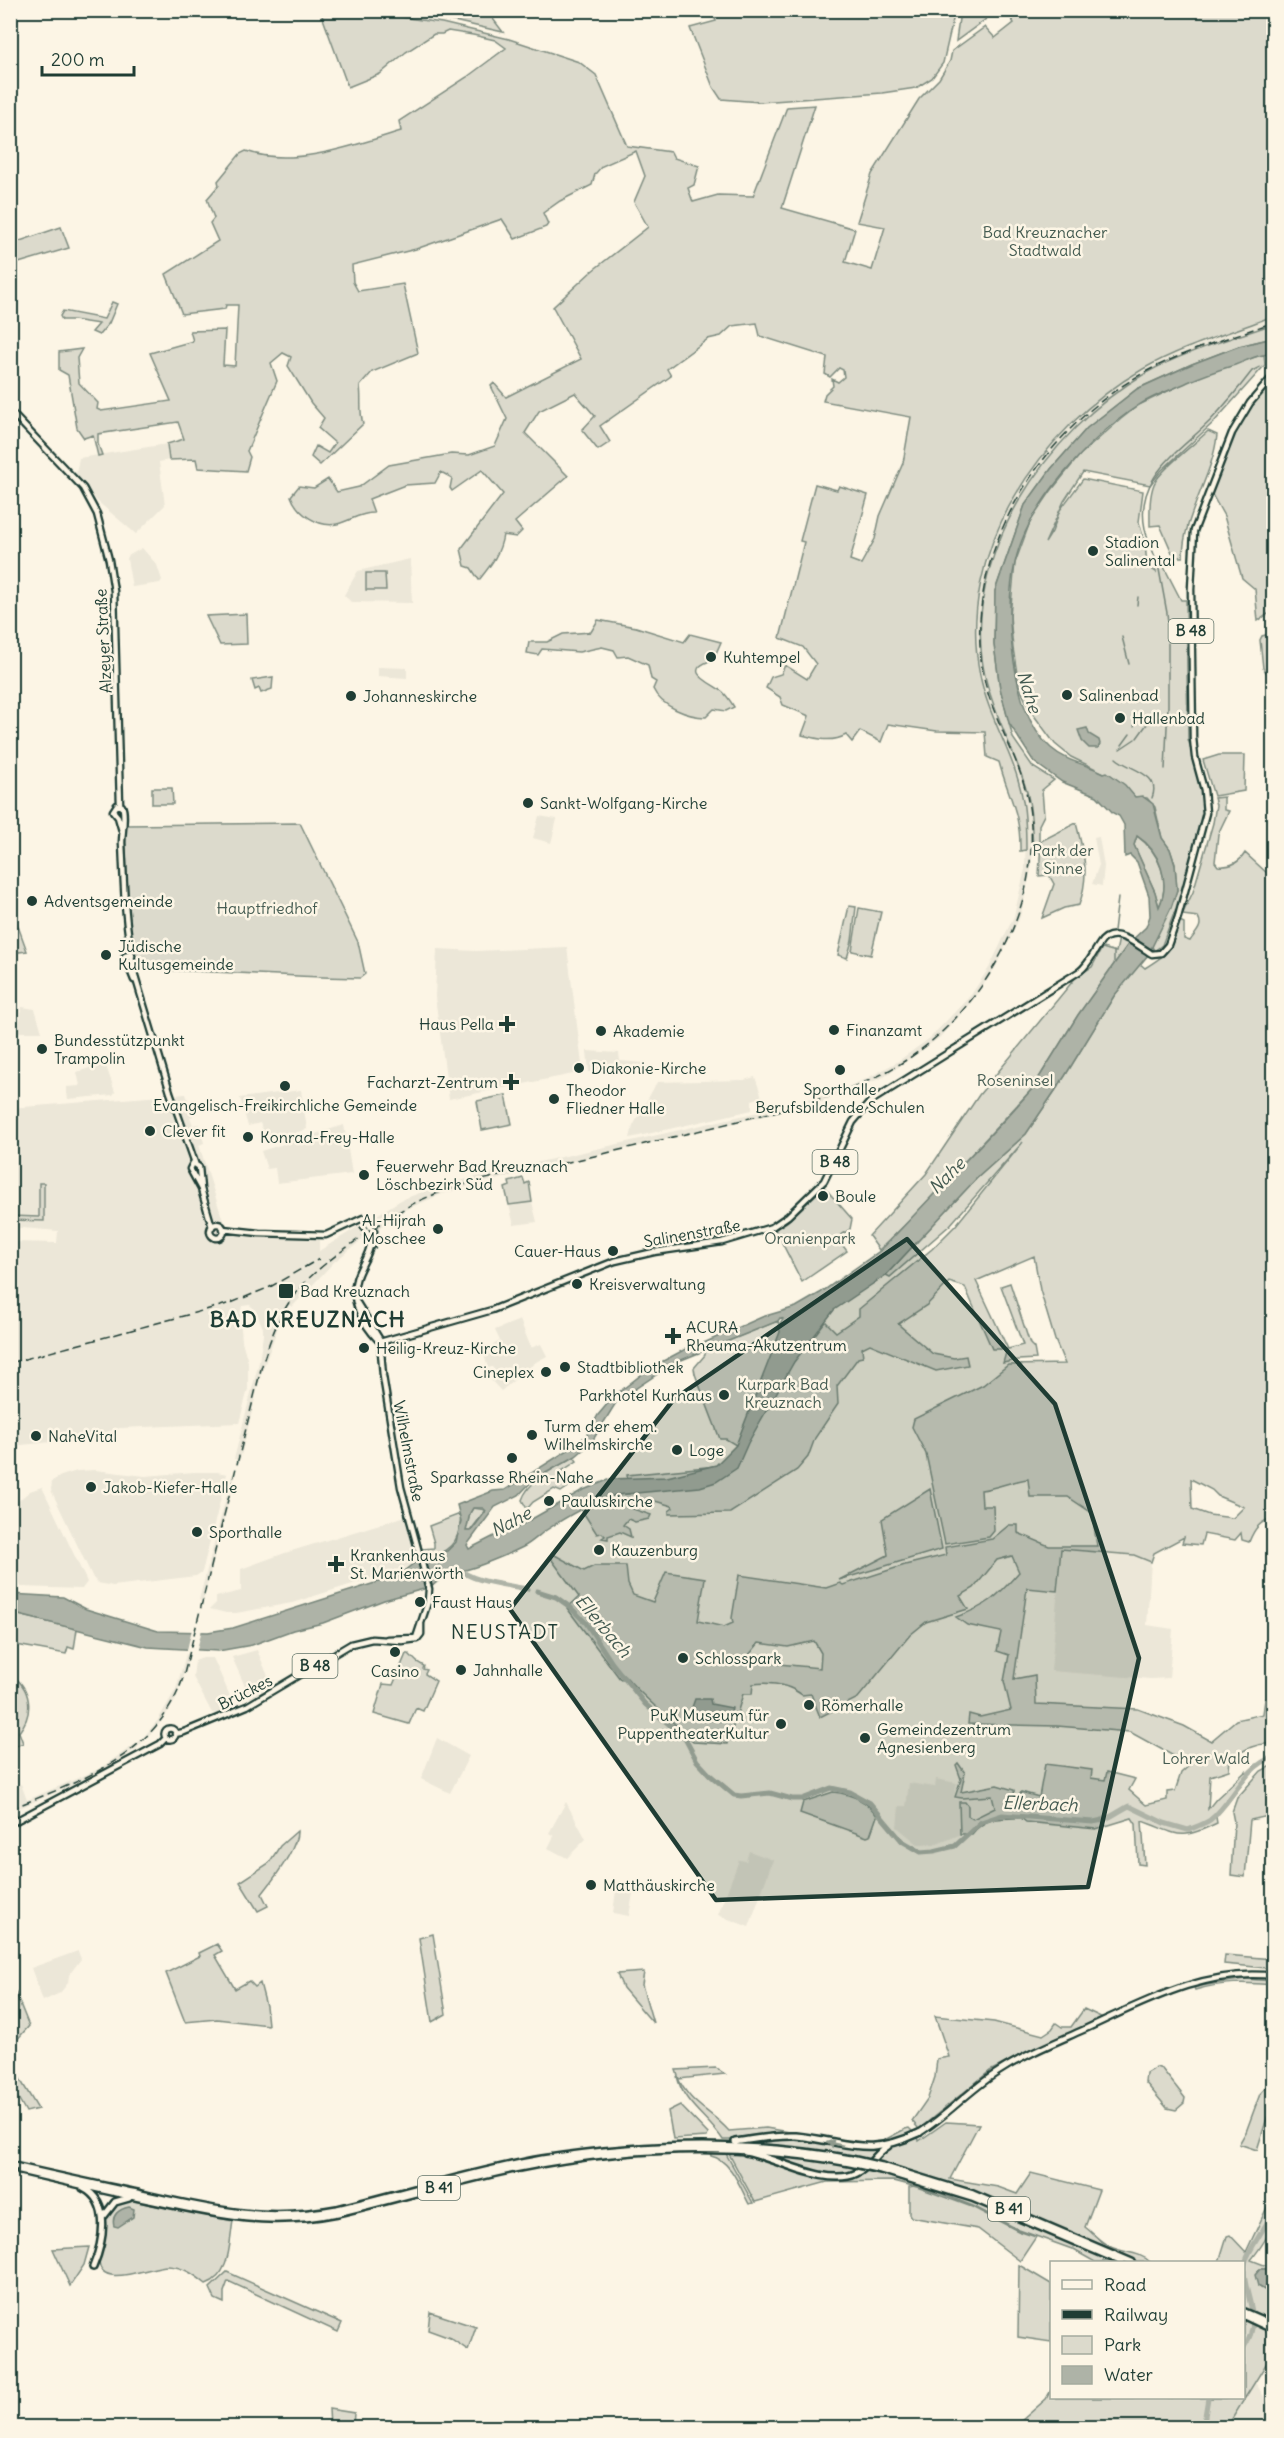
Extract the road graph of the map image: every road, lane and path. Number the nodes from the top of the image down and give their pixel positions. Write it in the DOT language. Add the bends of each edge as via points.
graph roads {
  1 [pos="1274,375"];
  2 [pos="10,411"];
  3 [pos="118,805"];
  4 [pos="119,815"];
  5 [pos="130,958"];
  6 [pos="128,965"];
  7 [pos="142,1002"];
  8 [pos="357,1221"];
  9 [pos="365,1224"];
  10 [pos="214,1226"];
  11 [pos="223,1232"];
  12 [pos="379,1342"];
  13 [pos="420,1623"];
  14 [pos="387,1639"];
  15 [pos="175,1734"];
  16 [pos="166,1738"];
  17 [pos="10,1824"];
  18 [pos="1274,1977"];
  19 [pos="919,2133"];
  20 [pos="892,2144"];
  21 [pos="726,2147"];
  22 [pos="11,2166"];
  23 [pos="882,2168"];
  24 [pos="73,2183"];
  25 [pos="133,2197"];
  26 [pos="103,2220"];
  27 [pos="1120,2261"];
  28 [pos="1130,2261"];
  29 [pos="93,2267"];
  30 [pos="1245,2314"];
  31 [pos="1274,2328"];
  1 -- 12 [label="main road, Salinenstraße / B 48" via="1238,421 1193,537 1192,738 1206,813 1164,951 1154,955 1121,936 1107,936 1084,968 870,1101 859,1113 824,1181 779,1224 722,1242 615,1261 492,1310"];
  2 -- 3 [label="main road, Alzeyer Straße" via="88,494 99,521 114,591"];
  3 -- 4 [label="main road" via="113,810"];
  3 -- 4 [label="main road" via="124,810"];
  4 -- 5 [label="main road"];
  5 -- 6 [label="main road"];
  5 -- 6 [label="main road" via="123,960"];
  5 -- 7 [label="main road"];
  6 -- 7 [label="main road"];
  7 -- 10 [label="main road" via="193,1164 199,1167 196,1171"];
  8 -- 9 [label="main road"];
  8 -- 9 [label="main road" via="363,1218"];
  8 -- 11 [label="main road" via="326,1235"];
  9 -- 12 [label="main road, Wilhelmstraße, bridge" via="373,1244 355,1282 357,1303"];
  10 -- 11 [label="main road"];
  10 -- 11 [label="main road" via="210,1232 213,1237 219,1238"];
  12 -- 13 [label="main road, Wilhelmstraße / B 48" via="401,1487 429,1592"];
  13 -- 14 [label="main road, Brückes / B 48" via="416,1638"];
  13 -- 14 [label="main road, Brückes" via="419,1638"];
  14 -- 15 [label="main road, Brückes / B 48" via="351,1644 247,1706"];
  15 -- 16 [label="main road"];
  15 -- 16 [label="main road" via="168,1728"];
  16 -- 17 [label="main road"];
  18 -- 19 [label="main road" via="1240,1975 1200,1982 1106,2019 997,2072"];
  19 -- 20 [label="highway, B 41"];
  20 -- 21 [label="highway, B 41, one-way" via="846,2146 788,2136"];
  20 -- 21 [label="highway, B 41" via="861,2171 837,2178"];
  21 -- 22 [label="highway, B 41" via="681,2145 541,2160 337,2209 283,2216 224,2212"];
  21 -- 23 [label="highway, B 41, bridge"];
  21 -- 25 [label="highway, B 41" via="541,2164 294,2220 239,2219"];
  22 -- 24 [label="highway, B 41"];
  23 -- 27 [label="highway, B 41" via="972,2198"];
  23 -- 28 [label="highway, B 41" via="973,2194"];
  24 -- 25 [label="highway, B 41"];
  24 -- 26 [label="highway, B 41" via="96,2197"];
  25 -- 26 [label="highway" via="112,2204"];
  26 -- 29 [label="highway"];
  30 -- 31 [label="highway"];
}
